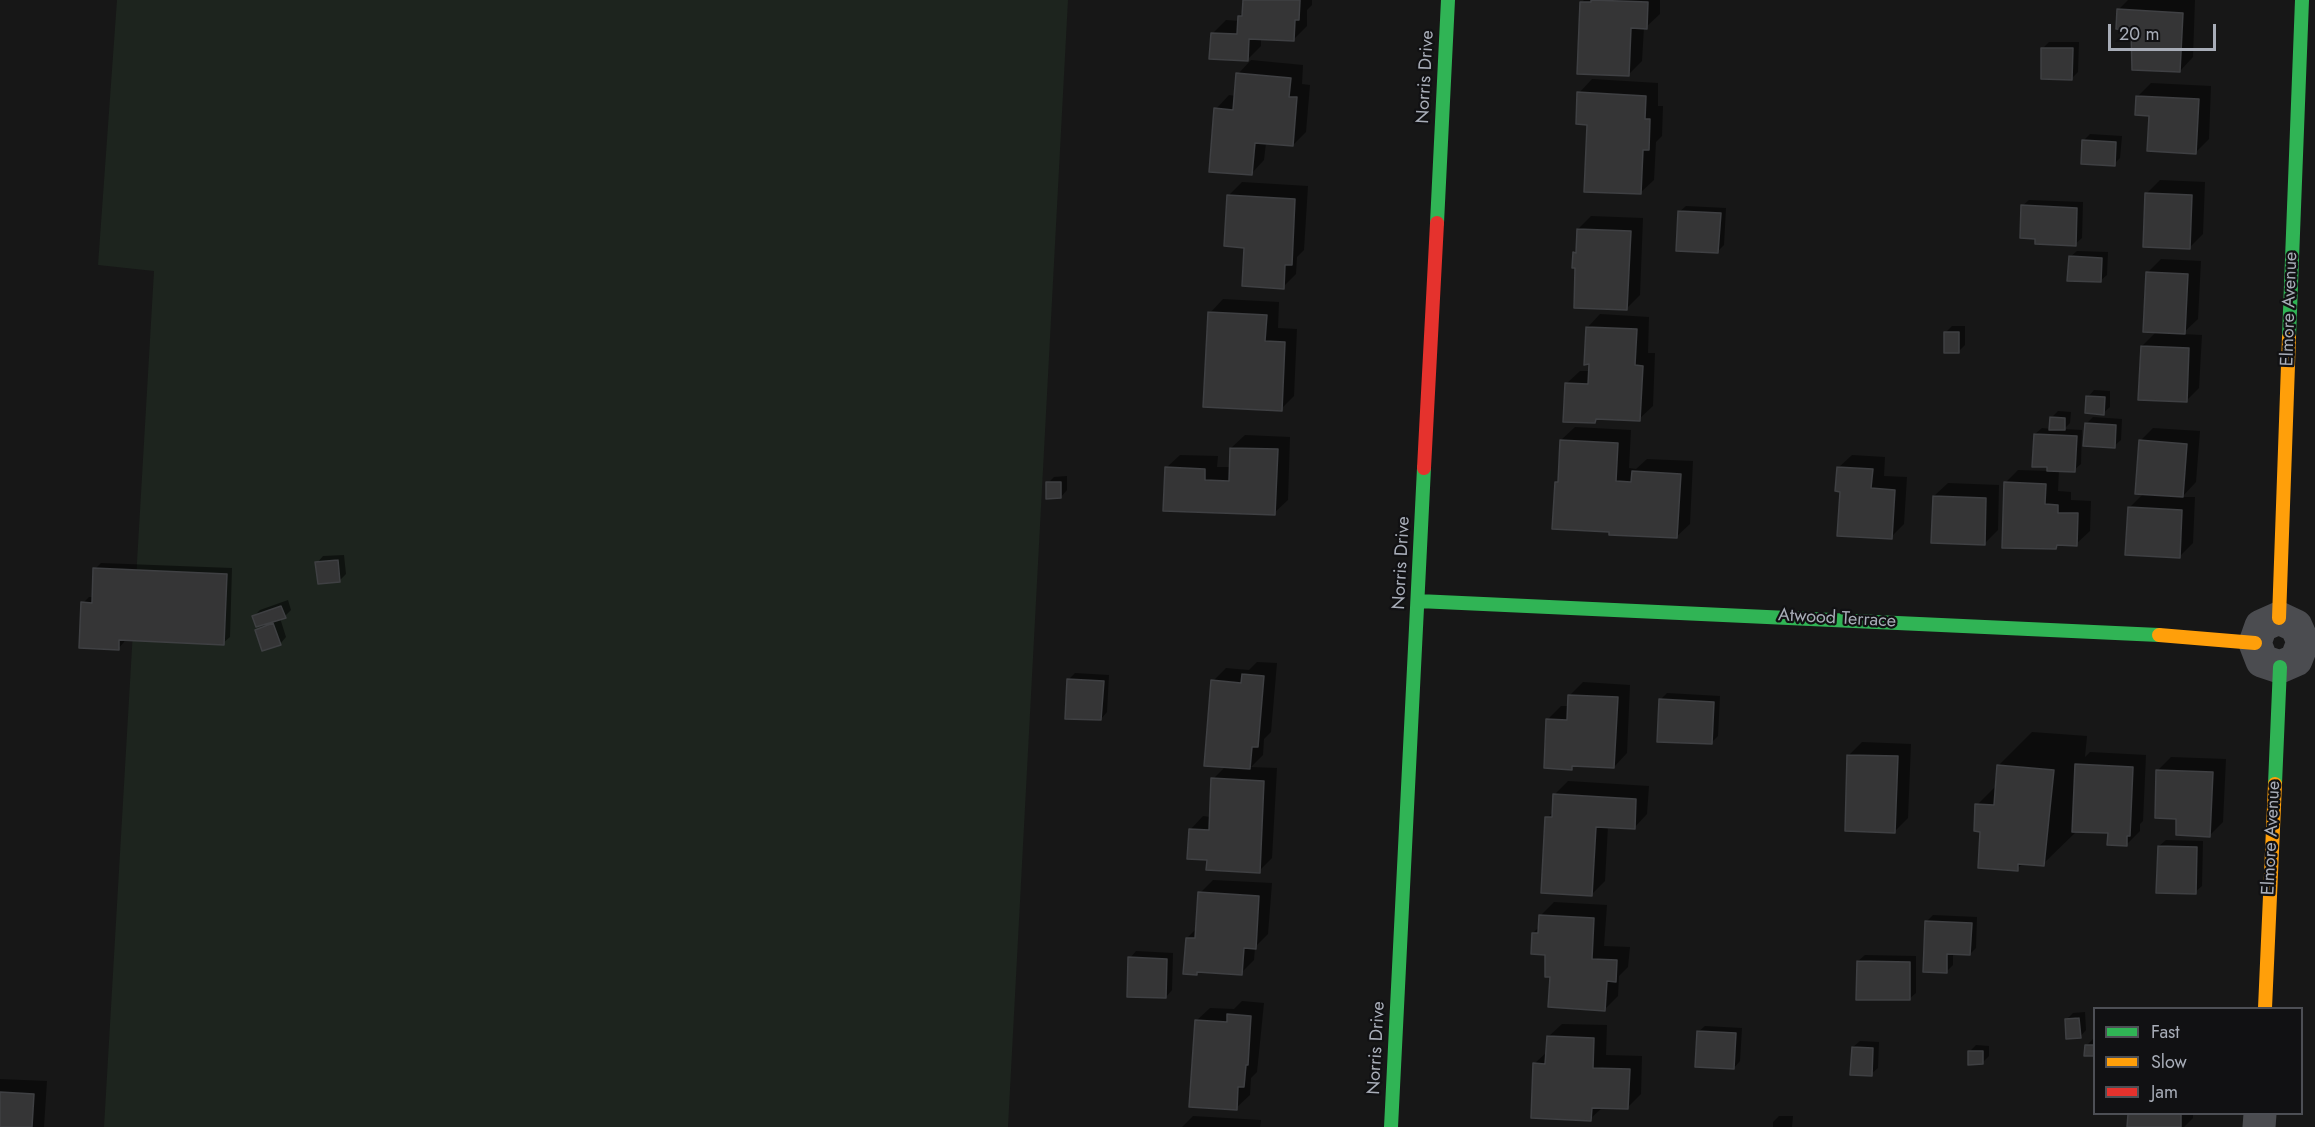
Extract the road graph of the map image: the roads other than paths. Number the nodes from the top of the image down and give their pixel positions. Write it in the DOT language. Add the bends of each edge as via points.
graph roads {
  1 [pos="1448,0"];
  2 [pos="2302,0"];
  3 [pos="1418,601"];
  4 [pos="2279,618"];
  5 [pos="2254,643"];
  6 [pos="2309,643"];
  7 [pos="2280,667"];
  8 [pos="2265,1007"];
  9 [pos="1391,1127"];
  1 -- 3 [label="street, Norris Drive"];
  2 -- 4 [label="street, Elmore Avenue"];
  3 -- 5 [label="street, Atwood Terrace" via="2142,633"];
  3 -- 9 [label="street, Norris Drive"];
  4 -- 5 [label="street" via="2261,626"];
  4 -- 6 [label="street" via="2296,626"];
  5 -- 7 [label="street" via="2262,661"];
  6 -- 7 [label="street" via="2296,660"];
  7 -- 8 [label="street, Elmore Avenue"];
}
